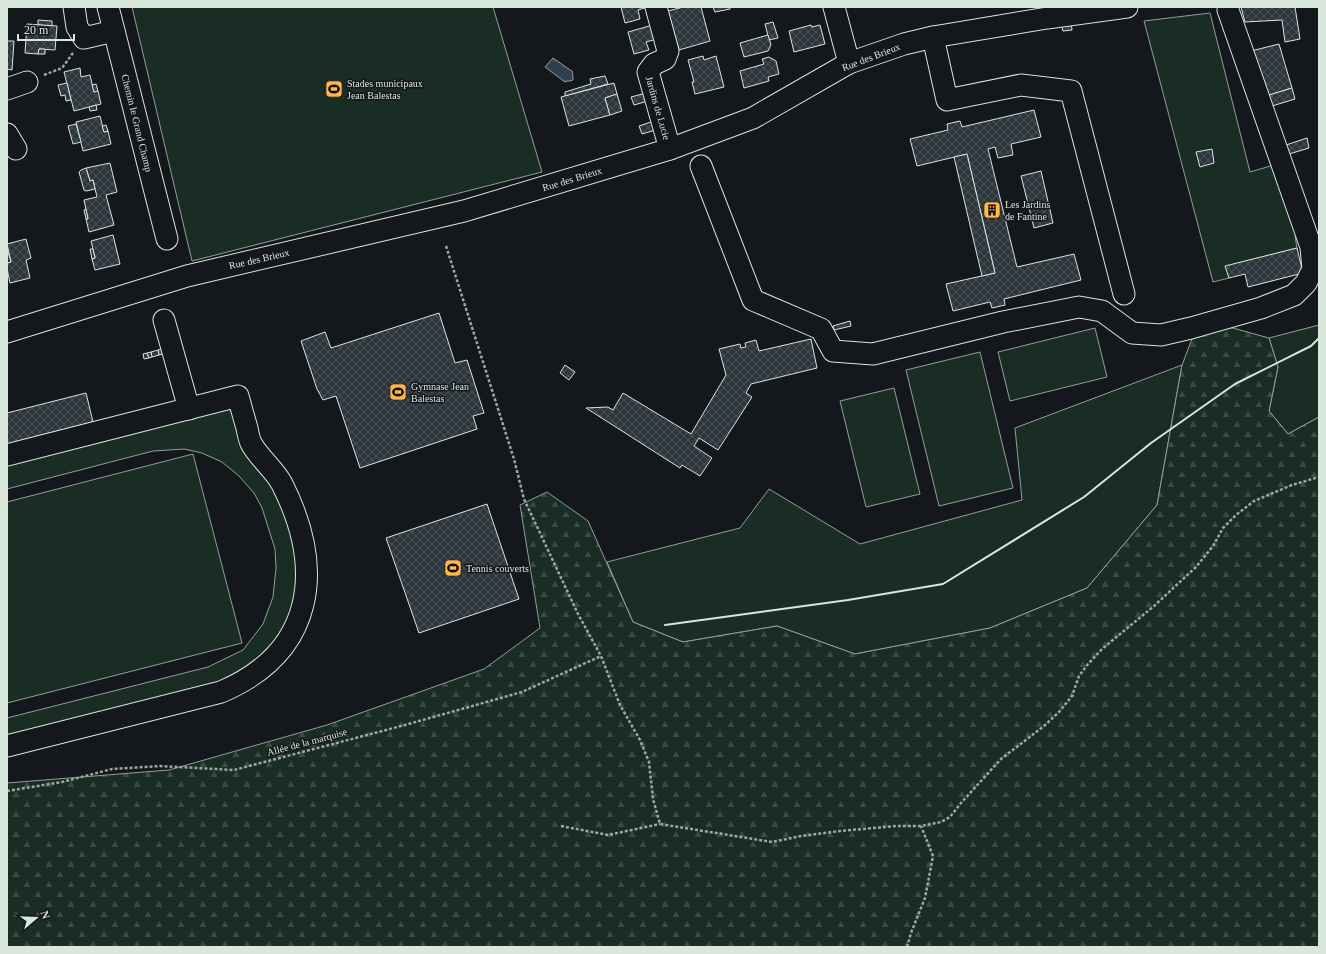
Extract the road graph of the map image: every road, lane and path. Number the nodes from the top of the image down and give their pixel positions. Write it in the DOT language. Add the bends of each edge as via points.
graph roads {
  1 [pos="74,7"];
  2 [pos="108,7"];
  3 [pos="656,7"];
  4 [pos="834,7"];
  5 [pos="1127,7"];
  6 [pos="1228,10"];
  7 [pos="114,31"];
  8 [pos="933,37"];
  9 [pos="84,38"];
  10 [pos="849,63"];
  11 [pos="27,82"];
  12 [pos="7,89"];
  13 [pos="670,149"];
  14 [pos="701,166"];
  15 [pos="167,239"];
  16 [pos="446,246"];
  17 [pos="1124,294"];
  18 [pos="164,320"];
  19 [pos="7,332"];
  20 [pos="189,409"];
  21 [pos="7,455"];
  22 [pos="1319,477"];
  23 [pos="601,656"];
  24 [pos="7,746"];
  25 [pos="7,792"];
  26 [pos="660,824"];
  27 [pos="561,826"];
  28 [pos="921,826"];
  29 [pos="907,947"];
  1 -- 9 [label="street" via="77,27"];
  2 -- 7 [label="street, Chemin le Grand Champ"];
  3 -- 13 [label="street, Jardins de Lucie" via="668,51 665,59 654,64 648,72"];
  4 -- 10 [label="street"];
  5 -- 8 [label="street, Rue des Brieux"];
  6 -- 14 [label="street" via="1311,247 1313,269 1306,283 1294,296 1261,308 1161,335 1132,334 1102,311 1079,307 1003,322 872,354 833,351 820,328 753,300"];
  7 -- 9 [label="street"];
  7 -- 15 [label="street, Chemin le Grand Champ"];
  8 -- 10 [label="street, Rue des Brieux"];
  8 -- 17 [label="street" via="948,100 1021,84 1071,91"];
  9 -- 11 [label="path" via="62,68"];
  10 -- 13 [label="street, Rue des Brieux" via="753,118"];
  11 -- 12 [label="street"];
  13 -- 19 [label="street, Rue des Brieux" via="464,211 187,276"];
  16 -- 23 [label="path" via="514,459 524,499 578,614"];
  18 -- 20 [label="street"];
  20 -- 21 [label="street"];
  20 -- 24 [label="street" via="238,396 251,443 282,483 304,543 306,568 306,588 301,614 290,637 275,657 255,674 221,692"];
  22 -- 28 [label="path" via="1254,501 1236,515 1223,528 1213,546 1196,567 1088,664 1079,676 1072,696 1059,712 1001,759 950,817 941,822"];
  23 -- 25 [label="path, Allée de la marquise" via="522,692 234,770 160,766 112,769 62,782"];
  23 -- 26 [label="path" via="620,705 649,762 653,799"];
  26 -- 27 [label="path" via="608,835"];
  26 -- 28 [label="path" via="772,842 840,831"];
  28 -- 29 [label="path" via="933,856 925,898"];
}
